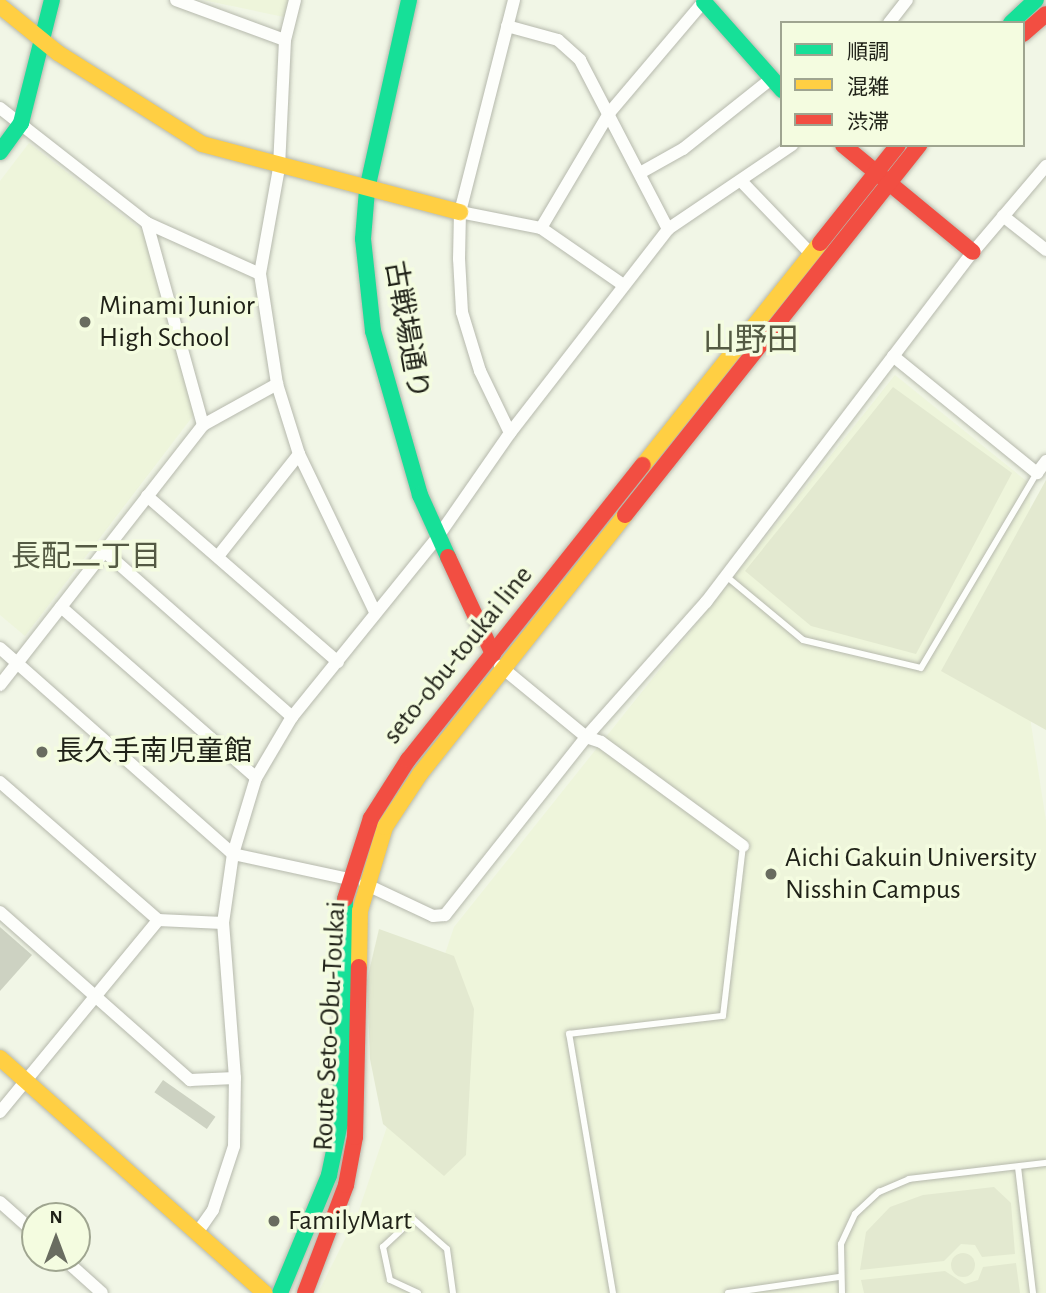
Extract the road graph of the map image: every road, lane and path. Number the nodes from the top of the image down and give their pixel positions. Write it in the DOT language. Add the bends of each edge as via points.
graph roads {
  1 [pos="52,0"];
  2 [pos="176,0"];
  3 [pos="295,0"];
  4 [pos="409,0"];
  5 [pos="514,0"];
  6 [pos="907,0"];
  7 [pos="1036,0"];
  8 [pos="704,1"];
  9 [pos="0,6"];
  10 [pos="1046,14"];
  11 [pos="891,21"];
  12 [pos="1013,21"];
  13 [pos="506,26"];
  14 [pos="1025,32"];
  15 [pos="43,39"];
  16 [pos="285,40"];
  17 [pos="776,84"];
  18 [pos="0,108"];
  19 [pos="610,112"];
  20 [pos="21,123"];
  21 [pos="789,147"];
  22 [pos="846,147"];
  23 [pos="897,147"];
  24 [pos="917,147"];
  25 [pos="0,152"];
  26 [pos="1046,166"];
  27 [pos="279,168"];
  28 [pos="640,173"];
  29 [pos="883,177"];
  30 [pos="742,182"];
  31 [pos="367,190"];
  32 [pos="460,212"];
  33 [pos="1003,216"];
  34 [pos="146,223"];
  35 [pos="541,228"];
  36 [pos="668,229"];
  37 [pos="1046,250"];
  38 [pos="973,252"];
  39 [pos="810,253"];
  40 [pos="260,274"];
  41 [pos="622,284"];
  42 [pos="893,356"];
  43 [pos="278,384"];
  44 [pos="203,425"];
  45 [pos="510,433"];
  46 [pos="299,454"];
  47 [pos="1046,461"];
  48 [pos="1037,473"];
  49 [pos="147,496"];
  50 [pos="438,538"];
  51 [pos="104,551"];
  52 [pos="219,555"];
  53 [pos="725,575"];
  54 [pos="61,607"];
  55 [pos="375,612"];
  56 [pos="0,648"];
  57 [pos="493,654"];
  58 [pos="338,662"];
  59 [pos="17,663"];
  60 [pos="503,672"];
  61 [pos="0,685"];
  62 [pos="292,717"];
  63 [pos="586,737"];
  64 [pos="256,778"];
  65 [pos="0,782"];
  66 [pos="743,846"];
  67 [pos="233,854"];
  68 [pos="349,879"];
  69 [pos="365,884"];
  70 [pos="0,912"];
  71 [pos="158,920"];
  72 [pos="223,923"];
  73 [pos="98,998"];
  74 [pos="0,1058"];
  75 [pos="20,1076"];
  76 [pos="235,1078"];
  77 [pos="0,1112"];
  78 [pos="1046,1163"];
  79 [pos="1018,1167"];
  80 [pos="0,1202"];
  81 [pos="21,1221"];
  82 [pos="199,1230"];
  83 [pos="79,1272"];
  84 [pos="839,1277"];
  85 [pos="102,1293"];
  86 [pos="265,1293"];
  87 [pos="280,1293"];
  88 [pos="305,1293"];
  89 [pos="418,1293"];
  90 [pos="453,1293"];
  91 [pos="613,1293"];
  92 [pos="728,1293"];
  93 [pos="842,1293"];
  94 [pos="1033,1293"];
  1 -- 15 [label="main road"];
  2 -- 16 [label="street"];
  3 -- 16 [label="street"];
  4 -- 31 [label="main road, 古戦場通り"];
  5 -- 13 [label="street"];
  6 -- 11 [label="street"];
  7 -- 12 [label="main road"];
  8 -- 17 [label="main road"];
  8 -- 19 [label="street"];
  9 -- 15 [label="main road"];
  10 -- 14 [label="main road"];
  13 -- 19 [label="street" via="558,40 580,60"];
  13 -- 32 [label="street"];
  15 -- 20 [label="main road"];
  15 -- 27 [label="main road" via="202,144"];
  16 -- 27 [label="street"];
  17 -- 28 [label="street" via="684,149"];
  18 -- 20 [label="street"];
  19 -- 28 [label="street"];
  19 -- 35 [label="street"];
  20 -- 25 [label="main road"];
  20 -- 34 [label="street"];
  21 -- 30 [label="street"];
  22 -- 29 [label="main road"];
  23 -- 29 [label="main road, seto-obu-toukai line"];
  24 -- 29 [label="main road, Route Seto-Obu-Toukai"];
  26 -- 33 [label="street"];
  27 -- 31 [label="main road"];
  27 -- 40 [label="street"];
  28 -- 36 [label="street"];
  29 -- 38 [label="main road"];
  29 -- 39 [label="main road, seto-obu-toukai line"];
  29 -- 60 [label="main road, Route Seto-Obu-Toukai"];
  30 -- 36 [label="street"];
  30 -- 39 [label="street"];
  31 -- 32 [label="main road"];
  31 -- 50 [label="main road, 古戦場通り" via="363,239 373,331 397,422"];
  32 -- 35 [label="street"];
  32 -- 45 [label="street" via="462,312 480,371"];
  33 -- 37 [label="street"];
  33 -- 38 [label="street"];
  34 -- 40 [label="street"];
  34 -- 44 [label="street"];
  35 -- 41 [label="street"];
  36 -- 41 [label="street"];
  38 -- 42 [label="street"];
  39 -- 57 [label="main road, seto-obu-toukai line"];
  40 -- 43 [label="street"];
  41 -- 45 [label="street"];
  42 -- 48 [label="street"];
  42 -- 53 [label="street"];
  43 -- 44 [label="street"];
  43 -- 46 [label="street"];
  44 -- 49 [label="street"];
  45 -- 50 [label="street"];
  46 -- 52 [label="street"];
  46 -- 55 [label="street"];
  47 -- 48 [label="street"];
  48 -- 53 [label="lane" via="921,668 803,640"];
  49 -- 51 [label="street"];
  49 -- 52 [label="street"];
  50 -- 55 [label="street"];
  50 -- 57 [label="main road, 古戦場通り"];
  51 -- 54 [label="street"];
  51 -- 62 [label="street"];
  52 -- 58 [label="street"];
  53 -- 63 [label="street"];
  54 -- 59 [label="street"];
  54 -- 64 [label="street"];
  55 -- 58 [label="street"];
  56 -- 59 [label="street"];
  57 -- 60 [label="street"];
  57 -- 68 [label="main road, seto-obu-toukai line" via="395,777 371,818"];
  58 -- 62 [label="street"];
  59 -- 61 [label="street"];
  59 -- 67 [label="street"];
  60 -- 63 [label="street"];
  60 -- 69 [label="main road, Route Seto-Obu-Toukai" via="403,796"];
  62 -- 64 [label="street"];
  63 -- 66 [label="street" via="601,742"];
  63 -- 69 [label="street" via="445,915 433,916"];
  64 -- 67 [label="street"];
  65 -- 71 [label="street"];
  66 -- 91 [label="lane" via="723,1016 569,1034"];
  67 -- 68 [label="street"];
  67 -- 72 [label="street"];
  68 -- 87 [label="main road, seto-obu-toukai line" via="342,925 340,1123 321,1198"];
  69 -- 88 [label="main road, Route Seto-Obu-Toukai" via="359,929 355,1137 346,1185"];
  70 -- 73 [label="street"];
  71 -- 72 [label="street"];
  71 -- 73 [label="street"];
  72 -- 76 [label="street"];
  73 -- 75 [label="street"];
  73 -- 76 [label="street" via="190,1080"];
  74 -- 75 [label="main road"];
  75 -- 77 [label="street"];
  75 -- 82 [label="main road"];
  76 -- 82 [label="street" via="231,1156 213,1210"];
  78 -- 79 [label="lane"];
  79 -- 84 [label="lane" via="909,1179 879,1192 855,1214 846,1234"];
  79 -- 94 [label="lane"];
  80 -- 81 [label="street"];
  82 -- 86 [label="main road"];
  83 -- 85 [label="street"];
  84 -- 92 [label="lane"];
  84 -- 93 [label="lane"];
  89 -- 90 [label="lane" via="390,1280 383,1247 413,1219 447,1249"];
}
